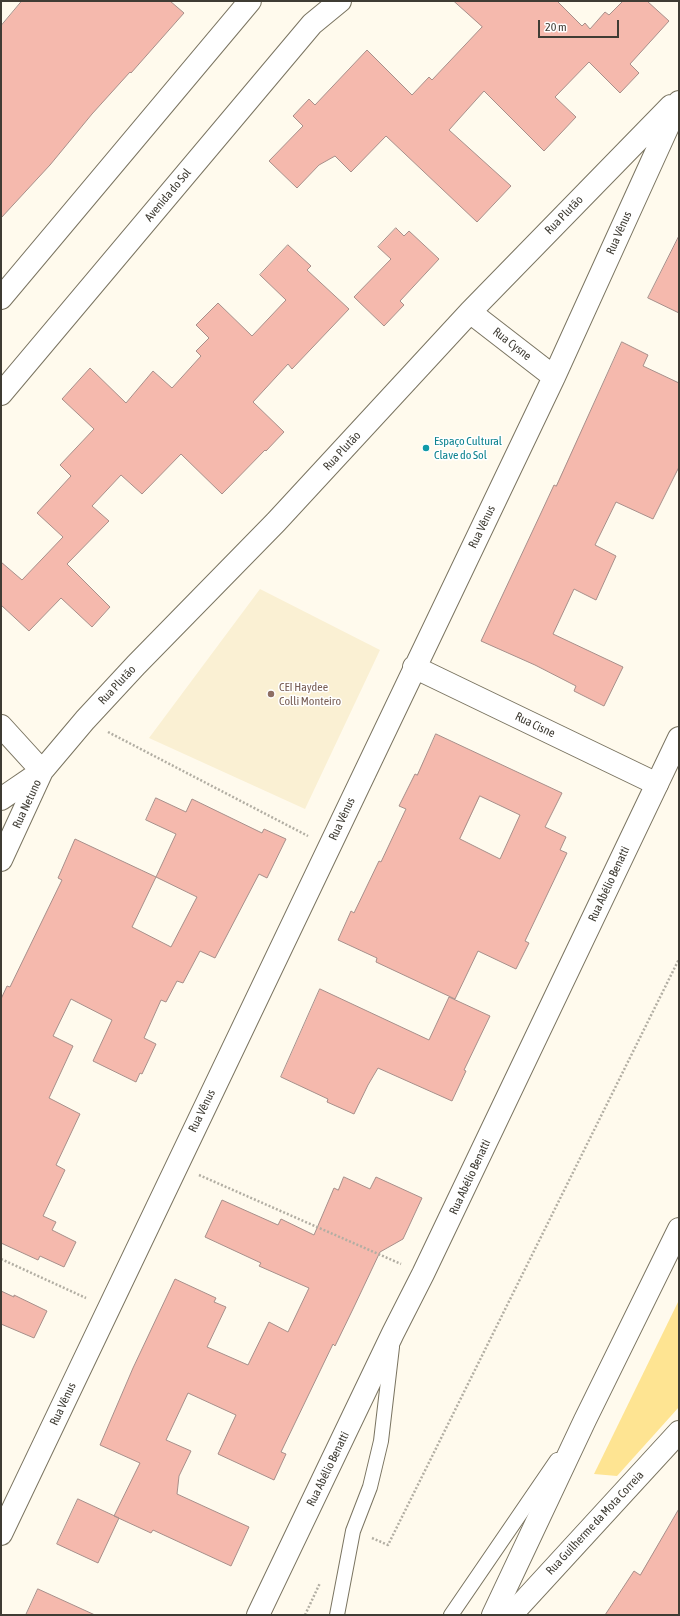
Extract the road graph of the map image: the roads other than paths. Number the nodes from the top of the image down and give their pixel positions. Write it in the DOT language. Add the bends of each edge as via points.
graph roads {
  1 [pos="250,1"];
  2 [pos="340,1"];
  3 [pos="679,98"];
  4 [pos="679,102"];
  5 [pos="1,298"];
  6 [pos="470,312"];
  7 [pos="554,377"];
  8 [pos="1,394"];
  9 [pos="414,667"];
  10 [pos="1,726"];
  11 [pos="679,738"];
  12 [pos="42,771"];
  13 [pos="656,784"];
  14 [pos="1,799"];
  15 [pos="1,860"];
  16 [pos="679,1229"];
  17 [pos="393,1333"];
  18 [pos="585,1420"];
  19 [pos="679,1432"];
  20 [pos="1,1534"];
  21 [pos="258,1615"];
  22 [pos="337,1615"];
  23 [pos="451,1615"];
  24 [pos="493,1615"];
  25 [pos="511,1615"];
  1 -- 5 [label="street"];
  2 -- 8 [label="street, Avenida do Sol" via="312,24"];
  3 -- 6 [label="street, Rua Plutão"];
  4 -- 7 [label="street, Rua Vênus"];
  6 -- 7 [label="street, Rua Cysne"];
  6 -- 12 [label="street, Rua Plutão" via="276,522 136,664"];
  7 -- 9 [label="street, Rua Vênus"];
  9 -- 13 [label="street, Rua Cisne"];
  9 -- 20 [label="street, Rua Vênus"];
  10 -- 12 [label="street"];
  11 -- 13 [label="street, Rua Abélio Benatti"];
  12 -- 14 [label="street, Rua Plutão"];
  12 -- 15 [label="street, Rua Netuno"];
  13 -- 17 [label="street, Rua Abélio Benatti" via="424,1274"];
  16 -- 18 [label="street"];
  17 -- 21 [label="street, Rua Abélio Benatti"];
  17 -- 22 [label="lane" via="381,1441 370,1487 353,1531"];
  18 -- 23 [label="lane"];
  18 -- 24 [label="street"];
  19 -- 25 [label="street, Rua Guilherme da Mota Correia"];
}
